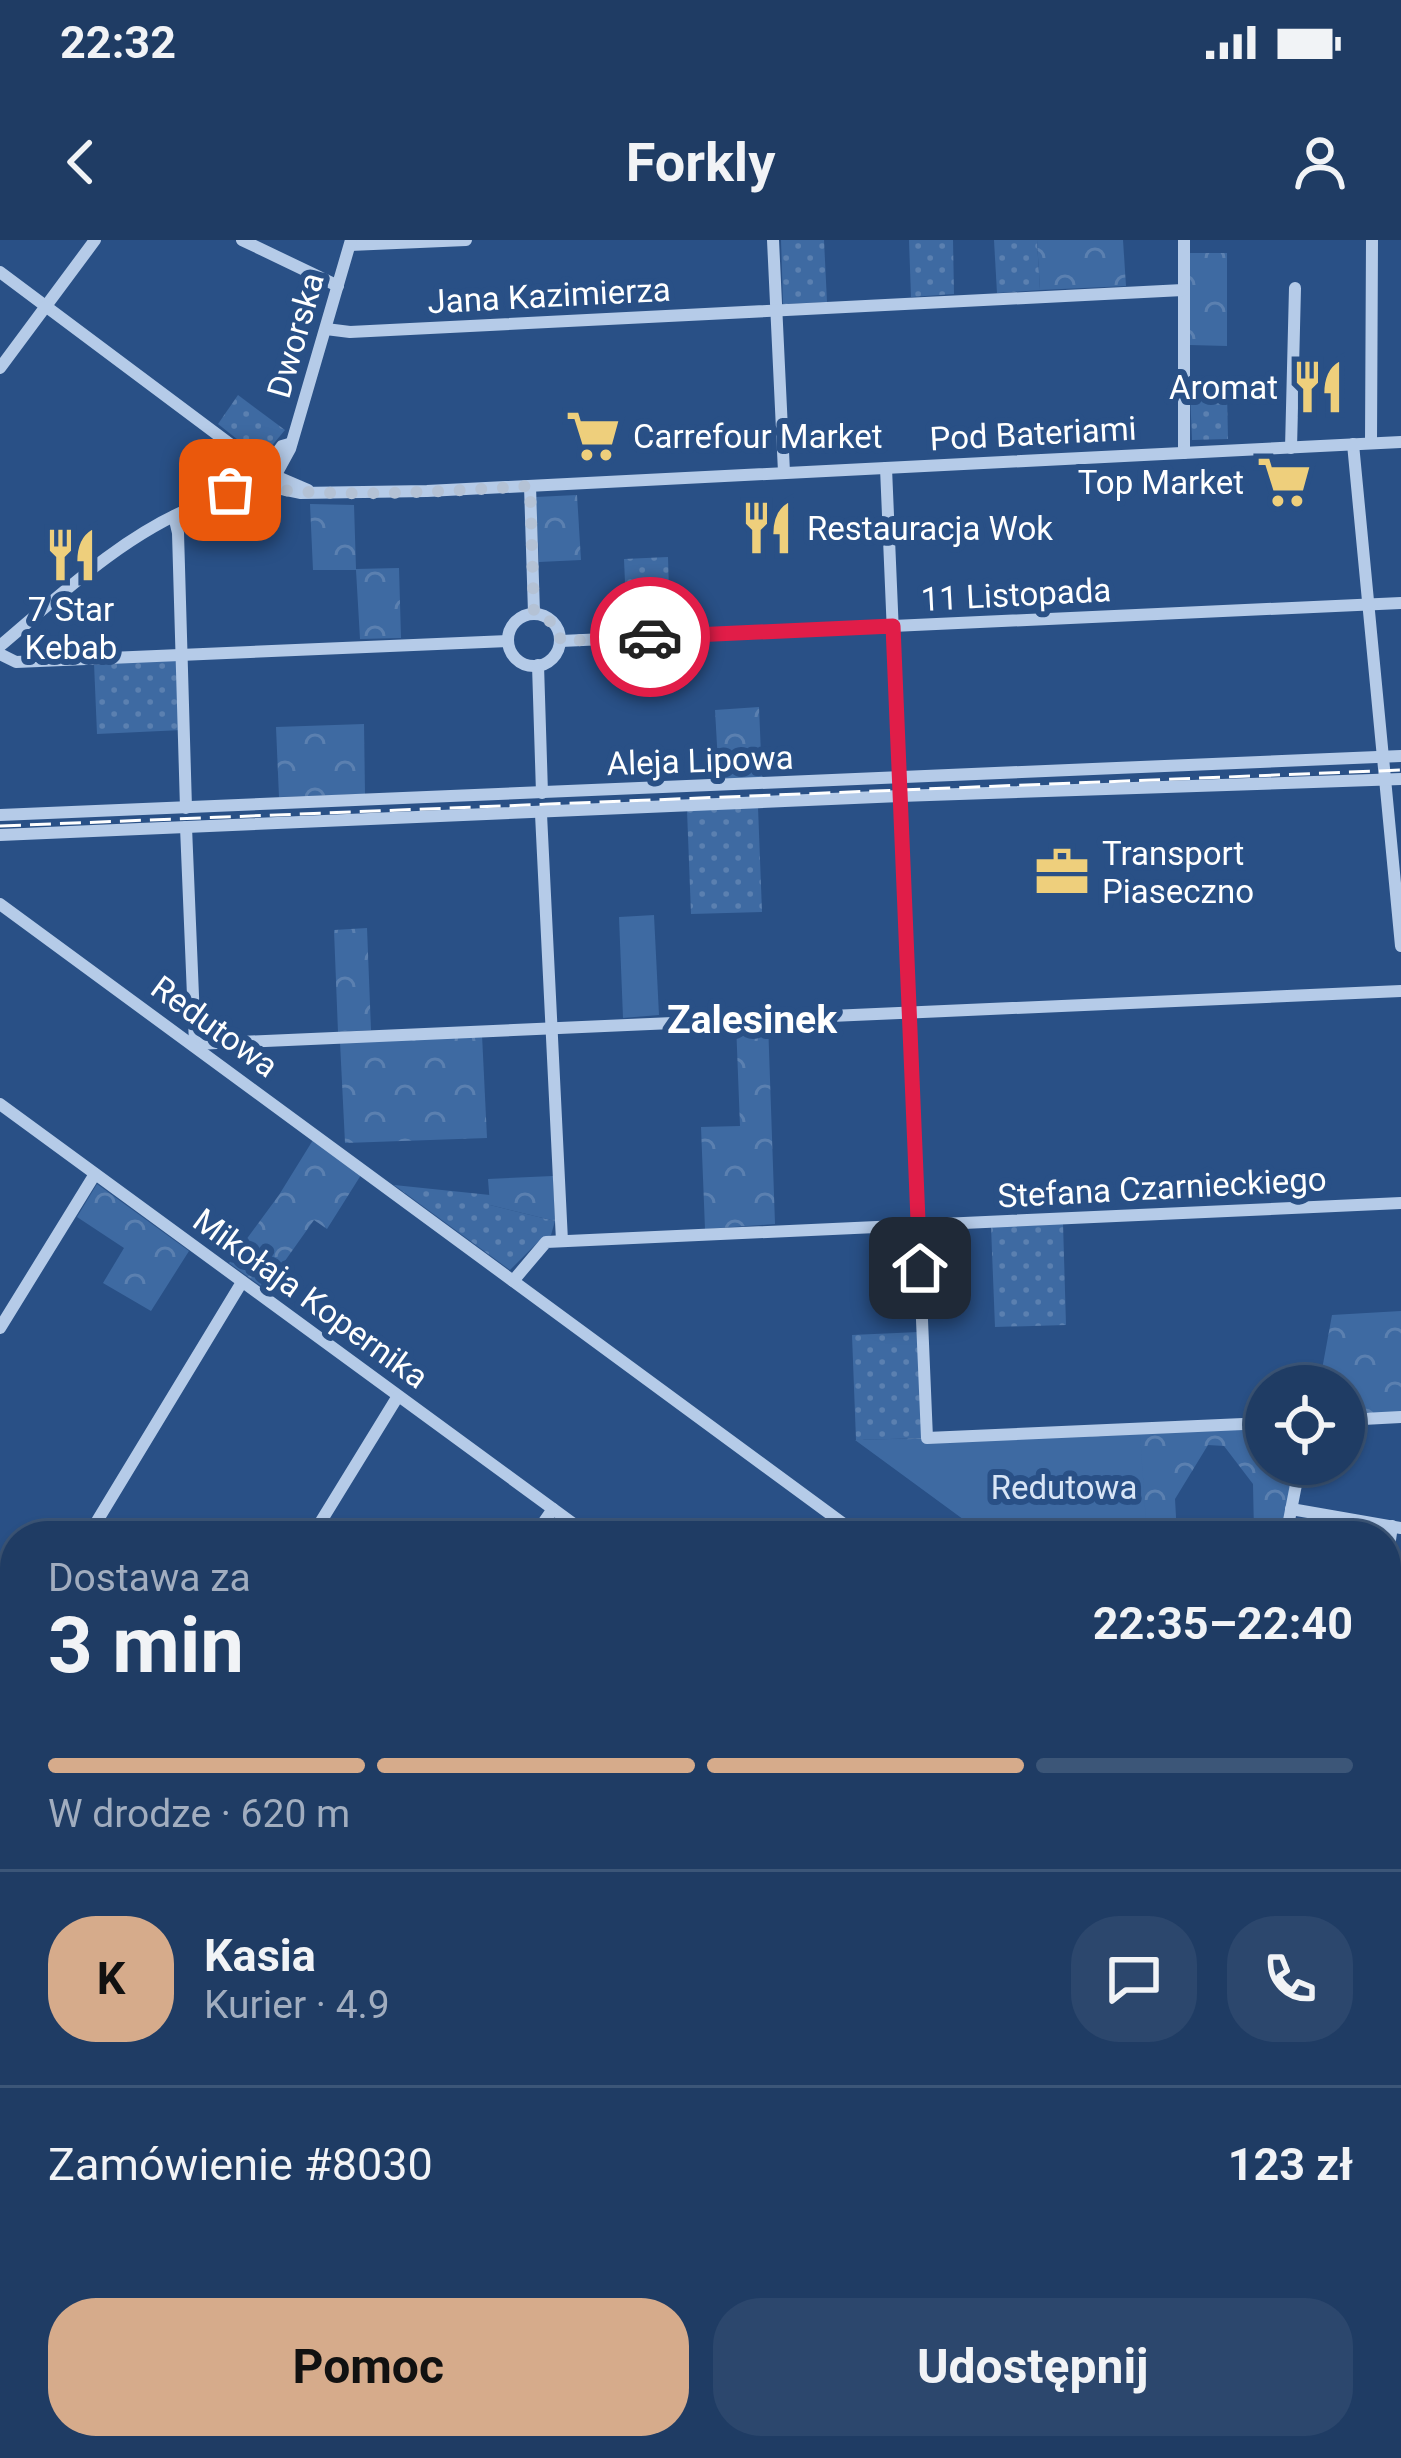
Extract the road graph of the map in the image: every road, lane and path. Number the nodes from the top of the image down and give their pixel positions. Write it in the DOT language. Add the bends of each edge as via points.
graph roads {
  1 [pos="95,240"];
  2 [pos="242,240"];
  3 [pos="466,240"];
  4 [pos="773,240"];
  5 [pos="1184,240"];
  6 [pos="1372,240"];
  7 [pos="351,242"];
  8 [pos="0,272"];
  9 [pos="338,286"];
  10 [pos="1295,289"];
  11 [pos="1184,290"];
  12 [pos="46,306"];
  13 [pos="776,311"];
  14 [pos="326,329"];
  15 [pos="0,368"];
  16 [pos="1401,442"];
  17 [pos="1371,443"];
  18 [pos="1353,444"];
  19 [pos="1291,448"];
  20 [pos="1184,453"];
  21 [pos="886,468"];
  22 [pos="784,472"];
  23 [pos="267,476"];
  24 [pos="530,486"];
  25 [pos="174,516"];
  26 [pos="1401,603"];
  27 [pos="1368,605"];
  28 [pos="534,614"];
  29 [pos="893,626"];
  30 [pos="508,641"];
  31 [pos="561,641"];
  32 [pos="0,650"];
  33 [pos="181,654"];
  34 [pos="538,665"];
  35 [pos="1401,756"];
  36 [pos="1382,757"];
  37 [pos="1401,778"];
  38 [pos="900,779"];
  39 [pos="1383,779"];
  40 [pos="542,794"];
  41 [pos="900,796"];
  42 [pos="186,808"];
  43 [pos="541,814"];
  44 [pos="0,815"];
  45 [pos="186,827"];
  46 [pos="0,835"];
  47 [pos="0,904"];
  48 [pos="1401,946"];
  49 [pos="1401,991"];
  50 [pos="909,1012"];
  51 [pos="551,1027"];
  52 [pos="195,1044"];
  53 [pos="0,1104"];
  54 [pos="94,1174"];
  55 [pos="1401,1203"];
  56 [pos="918,1225"];
  57 [pos="562,1241"];
  58 [pos="513,1281"];
  59 [pos="242,1282"];
  60 [pos="0,1328"];
  61 [pos="398,1396"];
  62 [pos="1401,1418"];
  63 [pos="1365,1419"];
  64 [pos="1245,1425"];
  65 [pos="1296,1485"];
  66 [pos="553,1509"];
  67 [pos="1292,1509"];
  68 [pos="97,1521"];
  69 [pos="321,1521"];
  70 [pos="545,1521"];
  71 [pos="569,1521"];
  72 [pos="840,1521"];
  73 [pos="1289,1521"];
  74 [pos="1362,1521"];
  1 -- 12 [label="street"];
  2 -- 9 [label="street"];
  3 -- 7 [label="street"];
  4 -- 13 [label="street"];
  5 -- 11 [label="street"];
  6 -- 17 [label="street"];
  7 -- 9 [label="street, Dworska"];
  8 -- 12 [label="street, Pod Bateriami"];
  9 -- 14 [label="street, Dworska"];
  10 -- 19 [label="street"];
  11 -- 13 [label="street, Jana Kazimierza"];
  11 -- 20 [label="street"];
  12 -- 15 [label="street"];
  12 -- 23 [label="street, Pod Bateriami"];
  13 -- 14 [label="street, Jana Kazimierza"];
  13 -- 22 [label="street"];
  14 -- 23 [label="street, Dworska" via="290,452"];
  16 -- 17 [label="street, Pod Bateriami"];
  17 -- 18 [label="street, Pod Bateriami"];
  18 -- 19 [label="street, Pod Bateriami"];
  18 -- 27 [label="street"];
  19 -- 20 [label="street, Pod Bateriami"];
  20 -- 21 [label="street, Pod Bateriami"];
  21 -- 22 [label="street, Pod Bateriami"];
  21 -- 29 [label="street"];
  22 -- 24 [label="street, Pod Bateriami"];
  23 -- 24 [label="street, Pod Bateriami" via="355,494"];
  23 -- 25 [label="street"];
  24 -- 28 [label="street"];
  25 -- 32 [label="street"];
  25 -- 33 [label="street"];
  26 -- 27 [label="street, 11 Listopada"];
  27 -- 29 [label="street, 11 Listopada"];
  27 -- 36 [label="street"];
  28 -- 30 [label="street" via="514,623"];
  28 -- 31 [label="street" via="556,624"];
  29 -- 31 [label="street, 11 Listopada"];
  29 -- 38 [label="street"];
  30 -- 33 [label="street"];
  30 -- 34 [label="street" via="518,660"];
  31 -- 34 [label="street"];
  32 -- 33 [label="street" via="16,662"];
  33 -- 42 [label="street"];
  34 -- 40 [label="street"];
  35 -- 36 [label="street, Aleja Lipowa"];
  36 -- 38 [label="street, Aleja Lipowa"];
  36 -- 39 [label="street"];
  37 -- 39 [label="street, Aleja Lipowa"];
  38 -- 40 [label="street, Aleja Lipowa"];
  38 -- 41 [label="street"];
  39 -- 41 [label="street, Aleja Lipowa"];
  39 -- 48 [label="street"];
  40 -- 42 [label="street, Aleja Lipowa"];
  41 -- 43 [label="street, Aleja Lipowa"];
  41 -- 50 [label="street"];
  42 -- 44 [label="street, Aleja Lipowa"];
  43 -- 45 [label="street, Aleja Lipowa"];
  43 -- 51 [label="street"];
  45 -- 46 [label="street, Aleja Lipowa"];
  45 -- 52 [label="street"];
  47 -- 52 [label="street, Redutowa"];
  49 -- 50 [label="street"];
  50 -- 51 [label="street"];
  50 -- 56 [label="street"];
  51 -- 52 [label="street"];
  51 -- 57 [label="street"];
  52 -- 58 [label="street, Redutowa"];
  53 -- 54 [label="street, Mikołaja Kopernika"];
  54 -- 59 [label="street, Mikołaja Kopernika"];
  54 -- 60 [label="street"];
  55 -- 56 [label="street, Stefana Czarnieckiego"];
  56 -- 57 [label="street, Stefana Czarnieckiego"];
  56 -- 64 [label="street" via="927,1438"];
  57 -- 58 [label="street" via="541,1245"];
  58 -- 72 [label="street, Redutowa"];
  59 -- 61 [label="street, Mikołaja Kopernika"];
  59 -- 68 [label="street"];
  61 -- 66 [label="street, Mikołaja Kopernika"];
  61 -- 69 [label="street"];
  62 -- 63 [label="street"];
  65 -- 67 [label="street"];
  66 -- 70 [label="street"];
  66 -- 71 [label="street, Mikołaja Kopernika"];
  67 -- 73 [label="street"];
  67 -- 74 [label="street"];
}
